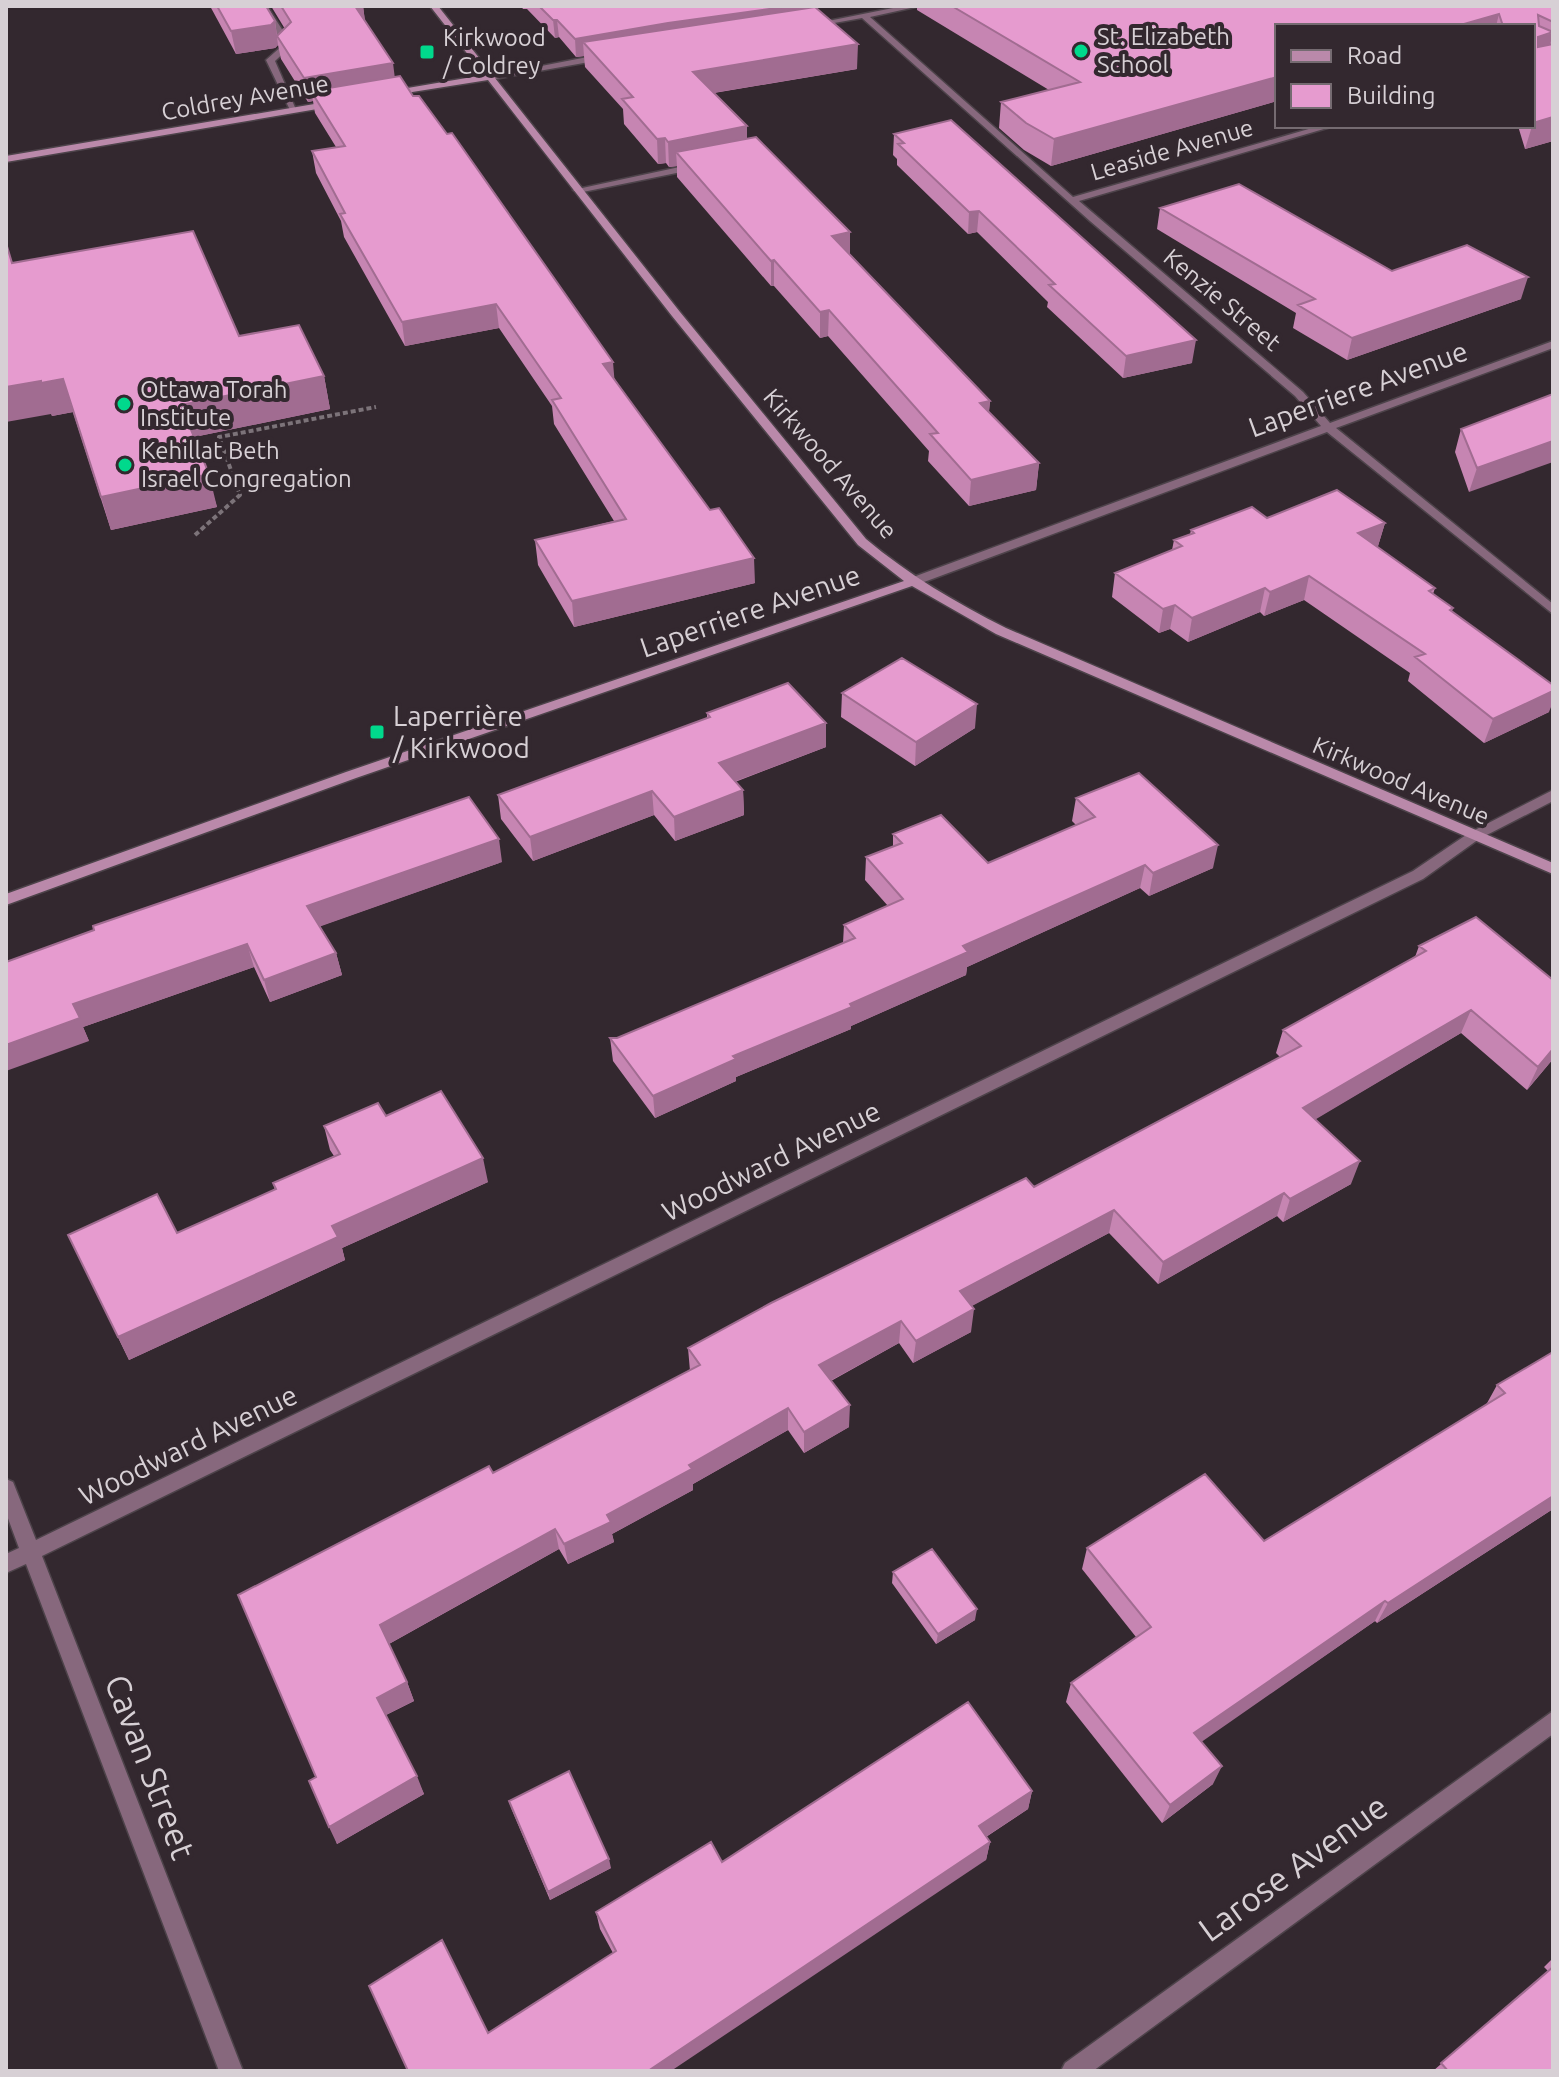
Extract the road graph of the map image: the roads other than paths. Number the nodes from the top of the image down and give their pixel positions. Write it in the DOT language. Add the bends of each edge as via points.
graph roads {
  1 [pos="263,6"];
  2 [pos="434,6"];
  3 [pos="916,6"];
  4 [pos="866,18"];
  5 [pos="804,26"];
  6 [pos="611,56"];
  7 [pos="489,77"];
  8 [pos="384,95"];
  9 [pos="339,103"];
  10 [pos="294,110"];
  11 [pos="1322,128"];
  12 [pos="6,159"];
  13 [pos="710,164"];
  14 [pos="578,190"];
  15 [pos="1072,200"];
  16 [pos="1553,344"];
  17 [pos="1329,428"];
  18 [pos="912,582"];
  19 [pos="1553,610"];
  20 [pos="1553,795"];
  21 [pos="1474,836"];
  22 [pos="1553,869"];
  23 [pos="6,900"];
  24 [pos="6,1488"];
  25 [pos="30,1553"];
  26 [pos="6,1564"];
  27 [pos="1553,1721"];
  28 [pos="231,2071"];
  29 [pos="1073,2071"];
  1 -- 10 [label="street" via="288,45 270,60"];
  2 -- 7 [label="main road, Kirkwood Avenue"];
  3 -- 4 [label="street"];
  4 -- 5 [label="street"];
  4 -- 15 [label="street, Kenzie Street"];
  6 -- 7 [label="street"];
  7 -- 8 [label="main road"];
  7 -- 14 [label="main road, Kirkwood Avenue"];
  9 -- 10 [label="main road, Coldrey Avenue"];
  10 -- 12 [label="main road, Coldrey Avenue"];
  11 -- 15 [label="street, Leaside Avenue"];
  13 -- 14 [label="street"];
  14 -- 18 [label="main road, Kirkwood Avenue" via="862,542"];
  15 -- 17 [label="street, Kenzie Street" via="1299,394"];
  16 -- 17 [label="street, Laperriere Avenue"];
  17 -- 18 [label="street, Laperriere Avenue"];
  17 -- 19 [label="street, Kenzie Street"];
  18 -- 21 [label="main road, Kirkwood Avenue" via="1001,631"];
  18 -- 23 [label="main road, Laperriere Avenue"];
  20 -- 21 [label="street, Woodward Avenue"];
  21 -- 22 [label="main road, Kirkwood Avenue"];
  21 -- 25 [label="street, Woodward Avenue" via="1418,875"];
  24 -- 25 [label="street, Cavan Street"];
  25 -- 26 [label="street, Woodward Avenue"];
  25 -- 28 [label="street, Cavan Street"];
  27 -- 29 [label="street, Larose Avenue"];
}
